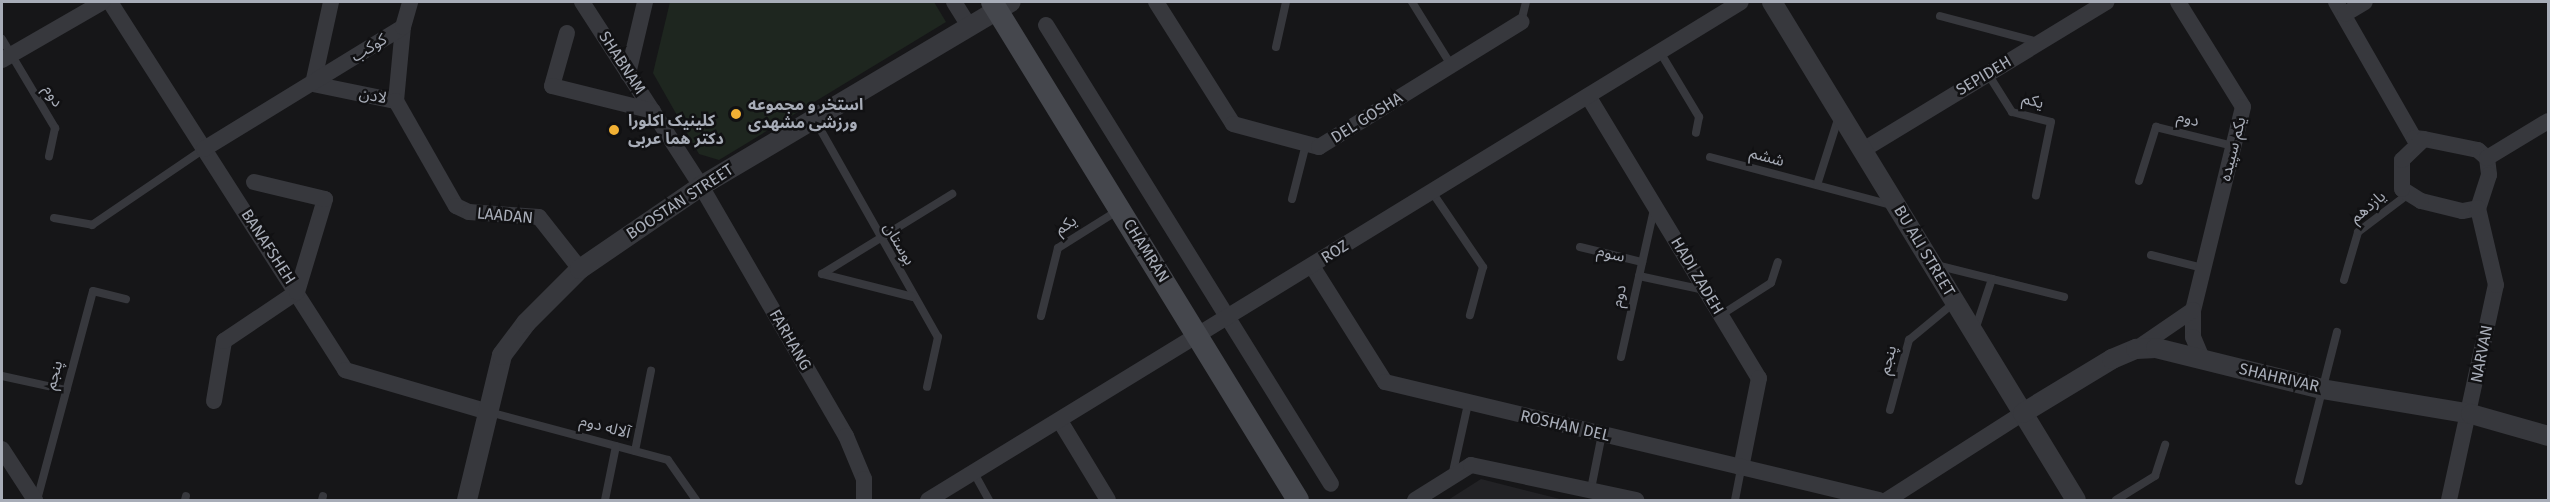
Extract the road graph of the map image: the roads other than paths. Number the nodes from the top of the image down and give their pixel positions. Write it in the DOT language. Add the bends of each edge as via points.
graph roads {
  1 [pos="103,2"];
  2 [pos="110,2"];
  3 [pos="331,2"];
  4 [pos="410,2"];
  5 [pos="582,2"];
  6 [pos="645,2"];
  7 [pos="954,2"];
  8 [pos="1156,2"];
  9 [pos="1286,2"];
  10 [pos="1412,2"];
  11 [pos="1526,2"];
  12 [pos="1741,2"];
  13 [pos="1772,2"];
  14 [pos="2178,2"];
  15 [pos="2365,2"];
  16 [pos="2098,3"];
  17 [pos="1000,4"];
  18 [pos="2341,8"];
  19 [pos="1940,16"];
  20 [pos="1521,22"];
  21 [pos="1046,25"];
  22 [pos="969,26"];
  23 [pos="403,27"];
  24 [pos="567,33"];
  25 [pos="2,39"];
  26 [pos="2039,42"];
  27 [pos="1276,47"];
  28 [pos="1660,52"];
  29 [pos="6,58"];
  30 [pos="1450,65"];
  31 [pos="628,74"];
  32 [pos="1988,74"];
  33 [pos="313,84"];
  34 [pos="1588,96"];
  35 [pos="396,101"];
  36 [pos="653,111"];
  37 [pos="1840,113"];
  38 [pos="814,119"];
  39 [pos="2548,121"];
  40 [pos="1696,133"];
  41 [pos="2424,139"];
  42 [pos="1306,144"];
  43 [pos="2233,146"];
  44 [pos="204,149"];
  45 [pos="1863,150"];
  46 [pos="50,156"];
  47 [pos="1710,157"];
  48 [pos="2487,158"];
  49 [pos="254,182"];
  50 [pos="2139,182"];
  51 [pos="1817,185"];
  52 [pos="701,186"];
  53 [pos="1432,192"];
  54 [pos="952,194"];
  55 [pos="2036,195"];
  56 [pos="2407,195"];
  57 [pos="1292,199"];
  58 [pos="1655,206"];
  59 [pos="1897,207"];
  60 [pos="2478,208"];
  61 [pos="1120,209"];
  62 [pos="54,218"];
  63 [pos="878,239"];
  64 [pos="1580,247"];
  65 [pos="2151,255"];
  66 [pos="1642,262"];
  67 [pos="1778,262"];
  68 [pos="1933,264"];
  69 [pos="1312,266"];
  70 [pos="2203,268"];
  71 [pos="580,269"];
  72 [pos="1639,276"];
  73 [pos="1992,279"];
  74 [pos="2344,280"];
  75 [pos="1704,290"];
  76 [pos="297,292"];
  77 [pos="913,297"];
  78 [pos="2064,297"];
  79 [pos="126,300"];
  80 [pos="1955,302"];
  81 [pos="2193,310"];
  82 [pos="1470,315"];
  83 [pos="1721,315"];
  84 [pos="1041,316"];
  85 [pos="1225,316"];
  86 [pos="1197,332"];
  87 [pos="2337,332"];
  88 [pos="1974,333"];
  89 [pos="2136,349"];
  90 [pos="1621,357"];
  91 [pos="2203,360"];
  92 [pos="651,371"];
  93 [pos="2,376"];
  94 [pos="927,387"];
  95 [pos="2322,388"];
  96 [pos="66,390"];
  97 [pos="214,401"];
  98 [pos="1468,404"];
  99 [pos="1890,410"];
  100 [pos="485,411"];
  101 [pos="2023,413"];
  102 [pos="2471,414"];
  103 [pos="1060,421"];
  104 [pos="1602,434"];
  105 [pos="2548,436"];
  106 [pos="616,446"];
  107 [pos="2165,446"];
  108 [pos="2,449"];
  109 [pos="635,451"];
  110 [pos="1742,468"];
  111 [pos="974,473"];
  112 [pos="1452,477"];
  113 [pos="2299,481"];
  114 [pos="1331,484"];
  115 [pos="1591,489"];
  116 [pos="36,501"];
  117 [pos="467,501"];
  118 [pos="605,501"];
  119 [pos="696,501"];
  120 [pos="864,501"];
  121 [pos="928,501"];
  122 [pos="989,501"];
  123 [pos="1108,501"];
  124 [pos="1298,501"];
  125 [pos="1415,501"];
  126 [pos="1636,501"];
  127 [pos="1735,501"];
  128 [pos="1879,501"];
  129 [pos="1887,501"];
  130 [pos="2076,501"];
  131 [pos="2116,501"];
  132 [pos="2449,501"];
  1 -- 29 [label="street"];
  2 -- 44 [label="street, BANAFSHEH"];
  3 -- 33 [label="street"];
  4 -- 23 [label="street, کوکب"];
  5 -- 31 [label="street, SHABNAM"];
  6 -- 31 [label="street"];
  7 -- 22 [label="street"];
  8 -- 42 [label="street, DEL GOSHA" via="1233,124"];
  9 -- 27 [label="lane"];
  10 -- 30 [label="lane"];
  11 -- 20 [label="lane"];
  12 -- 28 [label="street, ROZ"];
  13 -- 37 [label="street, BU ALI STREET"];
  14 -- 43 [label="street, یکم سپیده" via="2243,107"];
  15 -- 18 [label="street"];
  16 -- 26 [label="street, SEPIDEH"];
  17 -- 22 [label="street, BOOSTAN STREET"];
  17 -- 61 [label="main road, CHAMRAN"];
  18 -- 41 [label="street" via="2414,138"];
  19 -- 26 [label="lane"];
  20 -- 30 [label="street, DEL GOSHA"];
  21 -- 85 [label="street"];
  22 -- 38 [label="street, BOOSTAN STREET"];
  23 -- 33 [label="street, کوکب"];
  23 -- 35 [label="street, لادن"];
  24 -- 36 [label="street" via="552,86"];
  25 -- 29 [label="lane"];
  26 -- 32 [label="street, SEPIDEH"];
  28 -- 34 [label="street, ROZ"];
  28 -- 40 [label="lane" via="1699,117"];
  29 -- 46 [label="lane, دوم" via="55,128"];
  30 -- 42 [label="street, DEL GOSHA" via="1319,147"];
  31 -- 36 [label="street, SHABNAM"];
  32 -- 45 [label="street, SEPIDEH"];
  32 -- 55 [label="lane, یکم" via="2012,111 2051,122"];
  33 -- 35 [label="street, لادن"];
  33 -- 44 [label="street, کوکب"];
  34 -- 53 [label="street, ROZ"];
  34 -- 58 [label="street, HADI ZADEH"];
  35 -- 71 [label="street, LAADAN" via="456,206 469,212 538,217"];
  36 -- 52 [label="street, SHABNAM"];
  37 -- 45 [label="street, BU ALI STREET"];
  37 -- 51 [label="lane"];
  38 -- 52 [label="street, BOOSTAN STREET"];
  38 -- 63 [label="lane, بوستان"];
  39 -- 48 [label="street"];
  41 -- 48 [label="street" via="2478,150"];
  41 -- 56 [label="street" via="2402,160 2399,183"];
  42 -- 57 [label="lane"];
  43 -- 50 [label="lane, دوم" via="2156,126"];
  43 -- 70 [label="street, یکم سپیده"];
  44 -- 62 [label="lane" via="92,225"];
  44 -- 76 [label="street, BANAFSHEH"];
  45 -- 59 [label="street, BU ALI STREET"];
  47 -- 51 [label="lane, ششم"];
  48 -- 60 [label="street" via="2489,176"];
  49 -- 76 [label="street" via="325,199"];
  51 -- 59 [label="lane, ششم"];
  52 -- 71 [label="street, BOOSTAN STREET"];
  52 -- 120 [label="street, FARHANG" via="846,436 864,479"];
  53 -- 69 [label="street, ROZ"];
  53 -- 82 [label="lane" via="1483,267"];
  54 -- 63 [label="lane"];
  56 -- 60 [label="street" via="2462,211"];
  56 -- 74 [label="lane, یازدهم" via="2358,232"];
  58 -- 66 [label="lane, دوم"];
  58 -- 75 [label="street, HADI ZADEH"];
  59 -- 68 [label="street, BU ALI STREET"];
  60 -- 102 [label="street, NARVAN" via="2496,285"];
  61 -- 84 [label="lane, یکم" via="1058,248"];
  61 -- 86 [label="main road, CHAMRAN"];
  63 -- 77 [label="lane, بوستان"];
  63 -- 77 [label="lane" via="822,274"];
  64 -- 66 [label="lane, سوم"];
  65 -- 70 [label="lane"];
  66 -- 72 [label="lane, دوم"];
  67 -- 83 [label="lane" via="1771,283"];
  68 -- 73 [label="lane"];
  68 -- 80 [label="street, BU ALI STREET"];
  69 -- 85 [label="street, ROZ"];
  69 -- 98 [label="street, ROSHAN DEL" via="1385,382"];
  70 -- 81 [label="street, یکم سپیده"];
  71 -- 100 [label="street, BOOSTAN STREET" via="526,323 502,355"];
  72 -- 75 [label="lane"];
  72 -- 90 [label="lane, دوم"];
  73 -- 78 [label="lane"];
  73 -- 88 [label="lane"];
  75 -- 83 [label="street, HADI ZADEH"];
  76 -- 97 [label="street" via="224,341"];
  76 -- 100 [label="street, BANAFSHEH" via="345,370"];
  77 -- 94 [label="lane, بوستان" via="938,338"];
  79 -- 96 [label="lane, پنجم" via="93,291"];
  80 -- 88 [label="street, BU ALI STREET"];
  80 -- 99 [label="lane, پنجم" via="1909,340"];
  81 -- 89 [label="street"];
  81 -- 91 [label="street, یکم سپیده" via="2193,337"];
  83 -- 110 [label="street, HADI ZADEH" via="1759,378"];
  85 -- 86 [label="street, ROZ"];
  85 -- 114 [label="street"];
  86 -- 103 [label="street, ROZ"];
  86 -- 124 [label="main road, CHAMRAN"];
  87 -- 95 [label="lane"];
  88 -- 101 [label="street, BU ALI STREET"];
  89 -- 91 [label="street, SHAHRIVAR"];
  89 -- 101 [label="street"];
  91 -- 95 [label="street, SHAHRIVAR"];
  92 -- 109 [label="lane"];
  93 -- 96 [label="lane"];
  95 -- 102 [label="street, SHAHRIVAR"];
  95 -- 113 [label="lane"];
  96 -- 116 [label="lane, پنجم"];
  98 -- 104 [label="street, ROSHAN DEL"];
  98 -- 112 [label="lane"];
  100 -- 106 [label="lane, آلاله دوم"];
  100 -- 117 [label="street, BOOSTAN STREET"];
  101 -- 129 [label="street"];
  101 -- 130 [label="street, BU ALI STREET"];
  102 -- 105 [label="street, SHAHRIVAR"];
  102 -- 132 [label="street, NARVAN"];
  103 -- 111 [label="street, ROZ"];
  103 -- 123 [label="street"];
  104 -- 110 [label="street, ROSHAN DEL"];
  104 -- 115 [label="lane"];
  106 -- 109 [label="lane, آلاله دوم"];
  106 -- 118 [label="lane"];
  107 -- 131 [label="lane" via="2155,476"];
  108 -- 116 [label="street"];
  109 -- 119 [label="lane, آلاله دوم" via="668,460"];
  110 -- 127 [label="lane"];
  110 -- 128 [label="street, ROSHAN DEL"];
  111 -- 121 [label="street, ROZ"];
  111 -- 122 [label="lane"];
  112 -- 115 [label="street" via="1470,465"];
  112 -- 125 [label="street"];
  115 -- 126 [label="street"];
}
